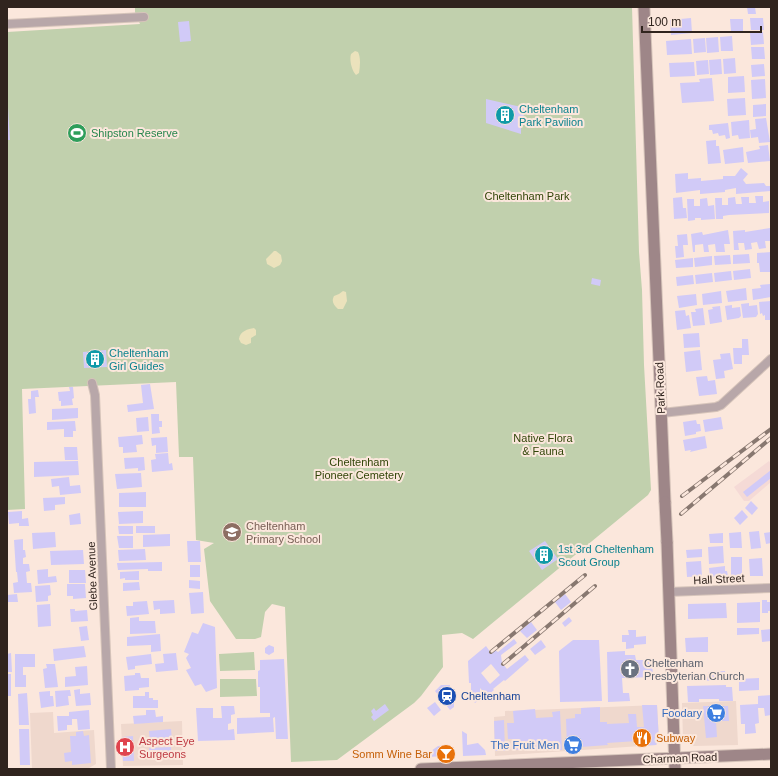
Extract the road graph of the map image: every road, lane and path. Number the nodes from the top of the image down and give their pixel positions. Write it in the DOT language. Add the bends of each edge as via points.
graph roads {
  1 [pos="644,7"];
  2 [pos="144,17"];
  3 [pos="7,24"];
  4 [pos="771,359"];
  5 [pos="92,383"];
  6 [pos="662,413"];
  7 [pos="771,588"];
  8 [pos="668,592"];
  9 [pos="771,754"];
  10 [pos="675,758"];
  11 [pos="572,766"];
  12 [pos="467,768"];
  13 [pos="111,769"];
  14 [pos="421,769"];
  15 [pos="675,769"];
  1 -- 6 [label="street, Park Road"];
  2 -- 3 [label="street"];
  4 -- 6 [label="street" via="721,405"];
  5 -- 13 [label="street, Glebe Avenue" via="95,403"];
  6 -- 8 [label="street, Park Road, bridge"];
  7 -- 8 [label="street, Hall Street"];
  8 -- 10 [label="street, Park Road"];
  9 -- 10 [label="street, Charman Road"];
  10 -- 11 [label="street, Charman Road"];
  10 -- 15 [label="street, Park Road"];
  11 -- 12 [label="street, Charman Road"];
  12 -- 14 [label="street, Charman Road"];
}
